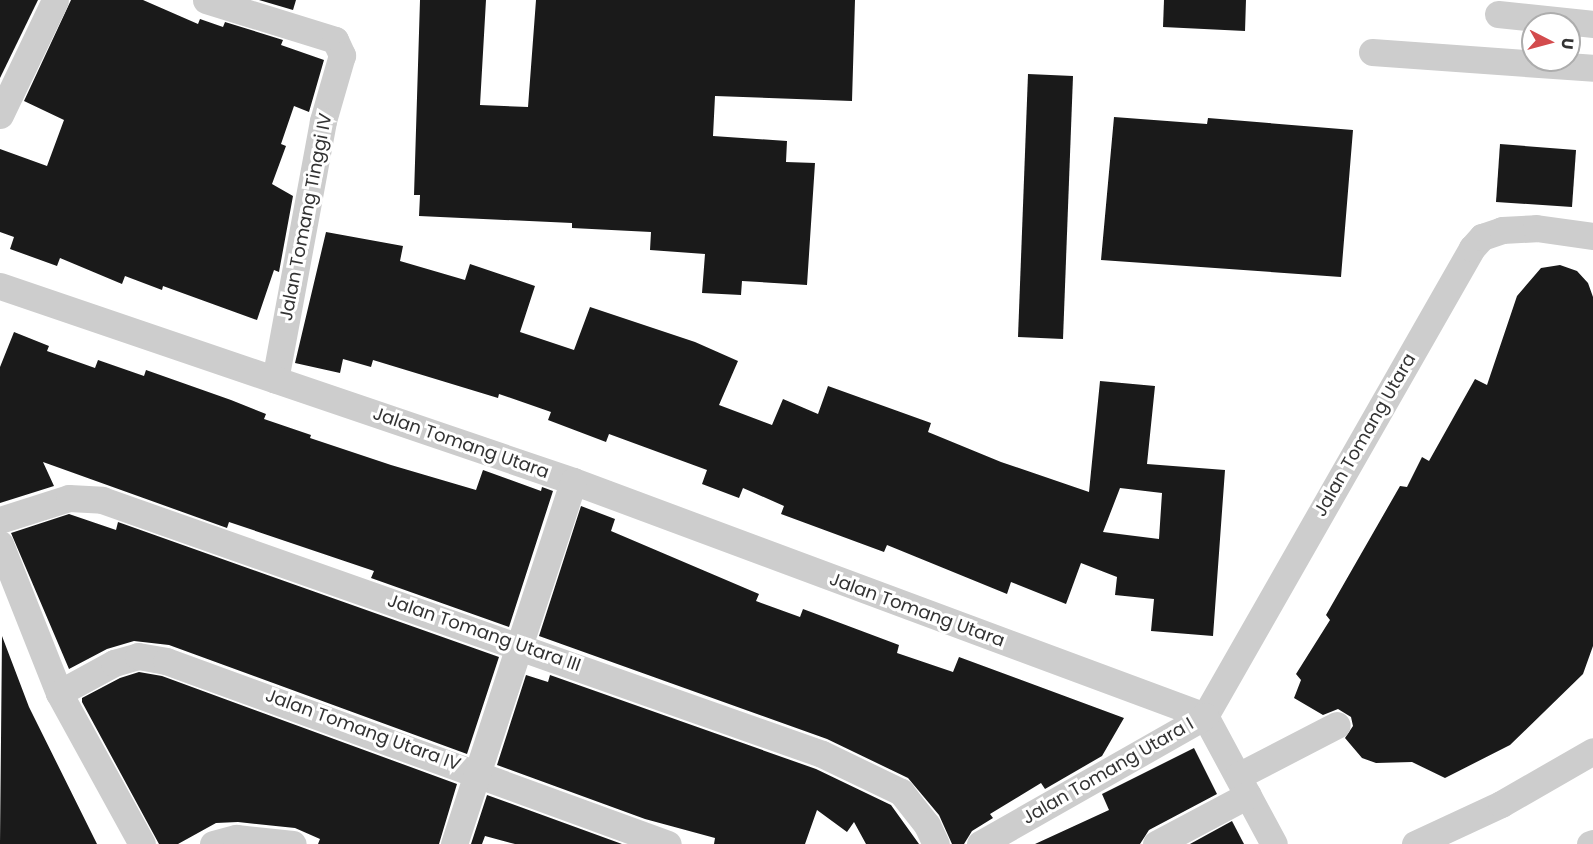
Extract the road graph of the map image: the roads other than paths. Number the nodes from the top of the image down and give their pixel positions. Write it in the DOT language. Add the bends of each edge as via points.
graph roads {
  1 [pos="55,0"];
  2 [pos="206,0"];
  3 [pos="1498,7"];
  4 [pos="1593,24"];
  5 [pos="1372,51"];
  6 [pos="1493,58"];
  7 [pos="1593,69"];
  8 [pos="0,115"];
  9 [pos="1593,236"];
  10 [pos="0,285"];
  11 [pos="275,380"];
  12 [pos="573,482"];
  13 [pos="0,520"];
  14 [pos="0,544"];
  15 [pos="519,645"];
  16 [pos="59,693"];
  17 [pos="1204,716"];
  18 [pos="1337,725"];
  19 [pos="1593,751"];
  20 [pos="476,771"];
  21 [pos="1243,786"];
  22 [pos="1424,842"];
  23 [pos="142,844"];
  24 [pos="213,844"];
  25 [pos="293,844"];
  26 [pos="454,844"];
  27 [pos="668,844"];
  28 [pos="936,844"];
  29 [pos="980,844"];
  30 [pos="1156,844"];
  31 [pos="1274,844"];
  1 -- 8 [label="street"];
  2 -- 11 [label="street, Jalan Tomang Tinggi IV" via="335,40 342,55 322,120"];
  3 -- 4 [label="street"];
  3 -- 6 [label="street"];
  5 -- 6 [label="street"];
  6 -- 7 [label="street"];
  9 -- 17 [label="street, Jalan Tomang Utara" via="1536,228 1502,230 1482,237 1472,248"];
  10 -- 11 [label="street, Jalan Tomang Utara"];
  11 -- 12 [label="street, Jalan Tomang Utara"];
  12 -- 15 [label="street"];
  12 -- 17 [label="street, Jalan Tomang Utara"];
  13 -- 15 [label="street, Jalan Tomang Utara III" via="69,498 102,500"];
  14 -- 16 [label="street"];
  15 -- 20 [label="street"];
  15 -- 28 [label="street, Jalan Tomang Utara III" via="822,754 901,792 927,825"];
  16 -- 20 [label="street, Jalan Tomang Utara IV" via="114,663 138,656 157,659"];
  16 -- 23 [label="street"];
  17 -- 21 [label="street"];
  17 -- 29 [label="street, Jalan Tomang Utara I"];
  18 -- 21 [label="street"];
  19 -- 22 [label="street" via="1501,804"];
  20 -- 26 [label="street"];
  20 -- 27 [label="street, Jalan Tomang Utara IV"];
  21 -- 30 [label="street"];
  21 -- 31 [label="street"];
  24 -- 25 [label="street" via="236,838"];
}
